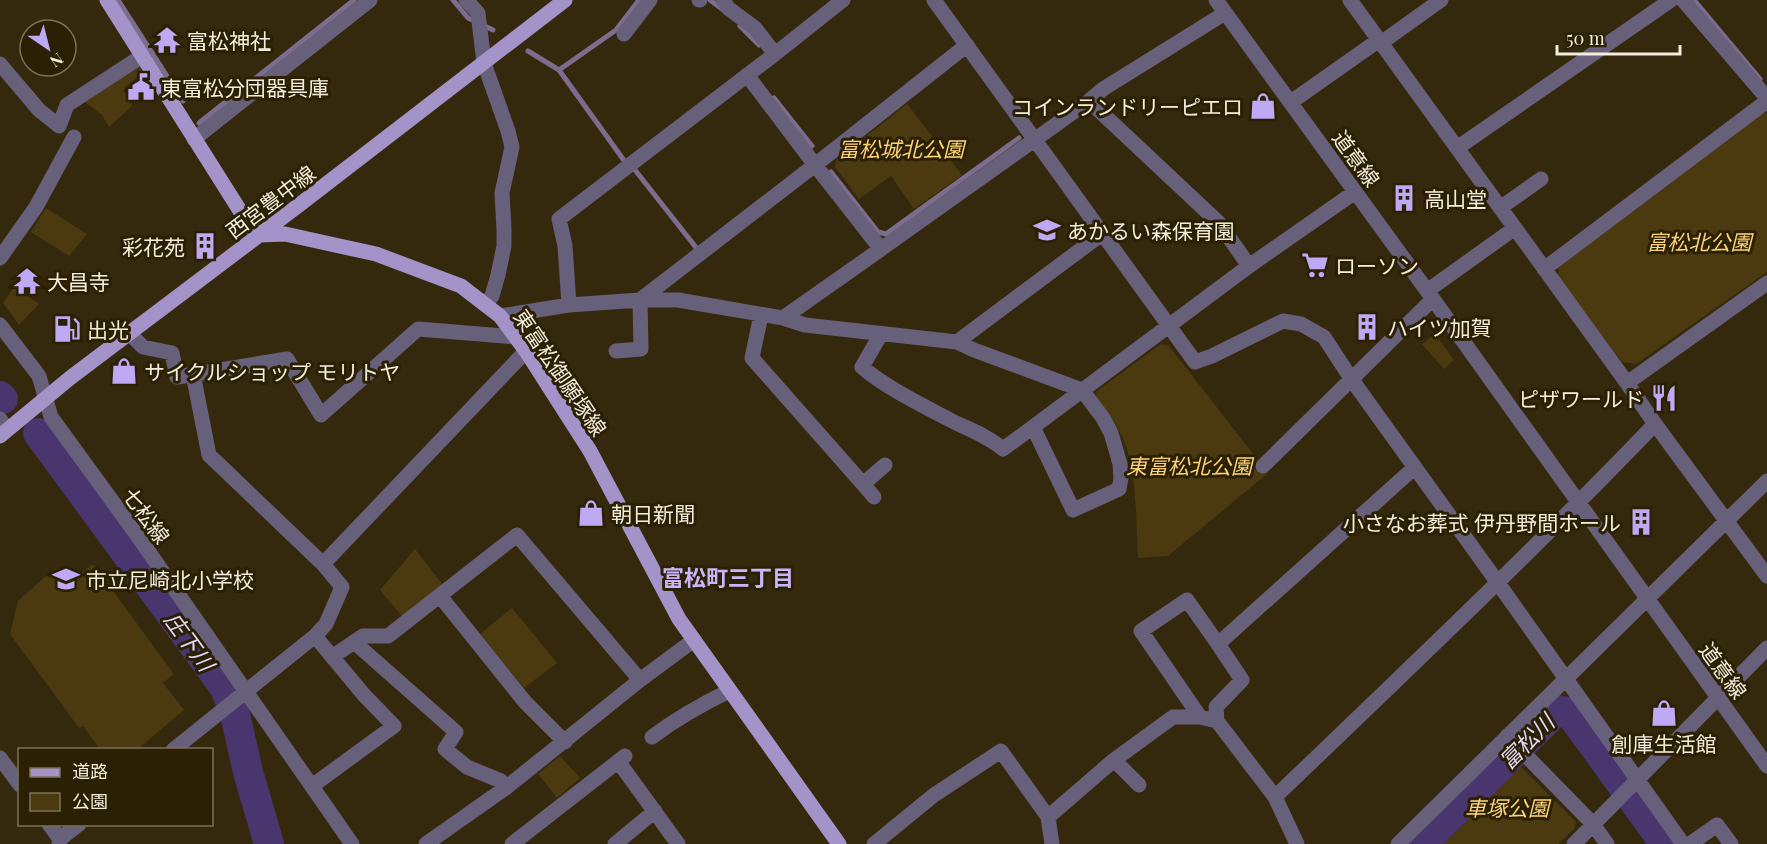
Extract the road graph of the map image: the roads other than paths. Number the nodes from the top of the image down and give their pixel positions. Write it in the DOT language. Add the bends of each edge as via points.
graph roads {
  1 [pos="107,0"];
  2 [pos="370,0"];
  3 [pos="466,0"];
  4 [pos="566,0"];
  5 [pos="650,0"];
  6 [pos="723,0"];
  7 [pos="843,0"];
  8 [pos="934,0"];
  9 [pos="1350,0"];
  10 [pos="1441,0"];
  11 [pos="1671,0"];
  12 [pos="1683,0"];
  13 [pos="1220,6"];
  14 [pos="624,34"];
  15 [pos="1380,42"];
  16 [pos="967,45"];
  17 [pos="775,54"];
  18 [pos="142,56"];
  19 [pos="484,63"];
  20 [pos="0,64"];
  21 [pos="747,75"];
  22 [pos="1767,99"];
  23 [pos="1089,101"];
  24 [pos="1291,102"];
  25 [pos="74,137"];
  26 [pos="194,139"];
  27 [pos="1035,139"];
  28 [pos="1457,148"];
  29 [pos="815,165"];
  30 [pos="1541,179"];
  31 [pos="1355,192"];
  32 [pos="1500,208"];
  33 [pos="1515,228"];
  34 [pos="1102,233"];
  35 [pos="259,235"];
  36 [pos="881,249"];
  37 [pos="0,258"];
  38 [pos="1250,266"];
  39 [pos="1544,269"];
  40 [pos="1767,283"];
  41 [pos="1430,295"];
  42 [pos="640,300"];
  43 [pos="486,304"];
  44 [pos="569,305"];
  45 [pos="761,315"];
  46 [pos="500,316"];
  47 [pos="783,318"];
  48 [pos="0,325"];
  49 [pos="1170,325"];
  50 [pos="129,333"];
  51 [pos="881,334"];
  52 [pos="516,337"];
  53 [pos="957,342"];
  54 [pos="526,351"];
  55 [pos="616,351"];
  56 [pos="193,374"];
  57 [pos="1352,380"];
  58 [pos="1627,383"];
  59 [pos="1082,390"];
  60 [pos="44,399"];
  61 [pos="1655,424"];
  62 [pos="1033,427"];
  63 [pos="2,428"];
  64 [pos="885,465"];
  65 [pos="1263,466"];
  66 [pos="1414,468"];
  67 [pos="1767,481"];
  68 [pos="862,484"];
  69 [pos="874,498"];
  70 [pos="1579,503"];
  71 [pos="1725,521"];
  72 [pos="323,564"];
  73 [pos="1767,576"];
  74 [pos="1498,584"];
  75 [pos="440,597"];
  76 [pos="1647,599"];
  77 [pos="315,636"];
  78 [pos="694,640"];
  79 [pos="354,642"];
  80 [pos="1218,644"];
  81 [pos="1767,648"];
  82 [pos="332,657"];
  83 [pos="1564,679"];
  84 [pos="640,680"];
  85 [pos="729,691"];
  86 [pos="242,694"];
  87 [pos="1718,699"];
  88 [pos="1200,717"];
  89 [pos="1217,721"];
  90 [pos="652,737"];
  91 [pos="565,742"];
  92 [pos="1516,745"];
  93 [pos="176,748"];
  94 [pos="0,758"];
  95 [pos="1114,760"];
  96 [pos="1767,766"];
  97 [pos="18,782"];
  98 [pos="1139,785"];
  99 [pos="312,786"];
  100 [pos="1630,786"];
  101 [pos="507,787"];
  102 [pos="1275,797"];
  103 [pos="656,811"];
  104 [pos="1048,817"];
  105 [pos="1593,824"];
  106 [pos="50,826"];
  107 [pos="78,826"];
  108 [pos="59,842"];
  109 [pos="352,844"];
  110 [pos="426,844"];
  111 [pos="512,844"];
  112 [pos="615,844"];
  113 [pos="678,844"];
  114 [pos="839,844"];
  115 [pos="874,844"];
  116 [pos="1052,844"];
  117 [pos="1297,844"];
  118 [pos="1398,844"];
  119 [pos="1574,844"];
  120 [pos="1607,844"];
  121 [pos="1683,844"];
  122 [pos="1690,844"];
  123 [pos="1731,844"];
  1 -- 18 [label="main road"];
  2 -- 26 [label="street"];
  3 -- 19 [label="street" via="478,13"];
  4 -- 19 [label="main road, 西宮豊中線"];
  5 -- 14 [label="street"];
  6 -- 17 [label="street" via="755,28"];
  7 -- 17 [label="street"];
  8 -- 16 [label="street"];
  9 -- 15 [label="street"];
  10 -- 15 [label="street"];
  11 -- 28 [label="street"];
  12 -- 22 [label="street"];
  13 -- 23 [label="street"];
  13 -- 24 [label="street, 道意線"];
  15 -- 24 [label="street"];
  15 -- 28 [label="street"];
  16 -- 27 [label="street"];
  16 -- 29 [label="street"];
  17 -- 21 [label="street"];
  18 -- 20 [label="street" via="67,105 59,126 39,110"];
  18 -- 26 [label="main road"];
  19 -- 35 [label="main road, 西宮豊中線"];
  19 -- 43 [label="street" via="512,147 502,193 504,246 492,296"];
  21 -- 29 [label="street"];
  21 -- 44 [label="street" via="559,219"];
  22 -- 39 [label="street"];
  23 -- 27 [label="street"];
  23 -- 38 [label="street" via="1219,223"];
  24 -- 31 [label="street, 道意線"];
  25 -- 37 [label="street" via="36,207"];
  26 -- 35 [label="main road"];
  27 -- 34 [label="street"];
  27 -- 36 [label="street"];
  28 -- 32 [label="street"];
  29 -- 36 [label="street"];
  29 -- 42 [label="street"];
  30 -- 32 [label="street"];
  31 -- 38 [label="street"];
  31 -- 41 [label="street, 道意線"];
  32 -- 33 [label="street"];
  33 -- 39 [label="street"];
  33 -- 41 [label="street"];
  34 -- 49 [label="street"];
  34 -- 53 [label="street"];
  35 -- 43 [label="main road, 東富松御願塚線" via="285,234 376,254 461,286"];
  35 -- 50 [label="main road, 西宮豊中線"];
  36 -- 47 [label="street"];
  38 -- 49 [label="street"];
  39 -- 58 [label="street"];
  40 -- 58 [label="street"];
  41 -- 57 [label="street"];
  41 -- 70 [label="street, 道意線"];
  42 -- 44 [label="street"];
  42 -- 45 [label="street" via="678,300"];
  42 -- 55 [label="street" via="641,349"];
  43 -- 46 [label="main road, 東富松御願塚線"];
  44 -- 46 [label="street"];
  45 -- 47 [label="street"];
  45 -- 68 [label="street" via="752,358 803,409"];
  46 -- 52 [label="main road, 東富松御願塚線"];
  47 -- 51 [label="street" via="805,325"];
  48 -- 60 [label="street, 七松線" via="39,376"];
  49 -- 57 [label="street" via="1195,362 1283,321 1301,324 1324,337"];
  49 -- 59 [label="street"];
  50 -- 56 [label="street" via="143,347 172,353 177,377"];
  50 -- 60 [label="main road, 西宮豊中線"];
  51 -- 53 [label="street"];
  51 -- 62 [label="street" via="862,367 875,378 1004,449"];
  52 -- 54 [label="main road, 東富松御願塚線"];
  52 -- 56 [label="street" via="418,329 321,415 287,359"];
  53 -- 59 [label="street"];
  54 -- 72 [label="street"];
  54 -- 78 [label="main road, 東富松御願塚線" via="590,451 679,619"];
  56 -- 72 [label="street" via="209,455"];
  57 -- 65 [label="street"];
  57 -- 66 [label="street"];
  58 -- 61 [label="street"];
  59 -- 62 [label="street"];
  59 -- 62 [label="street" via="1111,433 1120,464 1119,489 1073,510"];
  60 -- 63 [label="main road, 西宮豊中線"];
  60 -- 86 [label="street, 七松線" via="51,417 137,535"];
  61 -- 70 [label="street"];
  61 -- 71 [label="street"];
  64 -- 68 [label="street"];
  66 -- 74 [label="street"];
  66 -- 80 [label="street"];
  67 -- 71 [label="street"];
  68 -- 69 [label="street"];
  70 -- 74 [label="street"];
  70 -- 76 [label="street, 道意線"];
  71 -- 73 [label="street"];
  71 -- 76 [label="street"];
  72 -- 77 [label="street" via="342,586 326,624"];
  74 -- 83 [label="street"];
  74 -- 102 [label="street"];
  75 -- 79 [label="street" via="388,636 363,636"];
  75 -- 84 [label="street" via="517,535"];
  75 -- 91 [label="street" via="525,702"];
  76 -- 83 [label="street"];
  76 -- 87 [label="street, 道意線"];
  77 -- 82 [label="street"];
  77 -- 86 [label="street"];
  78 -- 84 [label="street"];
  78 -- 85 [label="main road, 東富松御願塚線"];
  79 -- 82 [label="street"];
  79 -- 101 [label="street" via="456,732 445,749"];
  80 -- 88 [label="street" via="1187,600 1141,631"];
  80 -- 89 [label="street" via="1242,680 1216,707"];
  81 -- 87 [label="street"];
  82 -- 99 [label="street" via="394,726"];
  83 -- 92 [label="street"];
  83 -- 100 [label="street"];
  84 -- 91 [label="street"];
  85 -- 90 [label="street"];
  85 -- 114 [label="main road, 東富松御願塚線"];
  86 -- 93 [label="street"];
  86 -- 99 [label="street, 七松線"];
  87 -- 96 [label="street, 道意線"];
  87 -- 100 [label="street"];
  88 -- 89 [label="street"];
  88 -- 95 [label="street" via="1173,717"];
  89 -- 102 [label="street"];
  91 -- 101 [label="street"];
  92 -- 105 [label="street"];
  92 -- 118 [label="street"];
  94 -- 97 [label="street"];
  95 -- 98 [label="street"];
  95 -- 104 [label="street"];
  99 -- 109 [label="street, 七松線"];
  100 -- 105 [label="street"];
  100 -- 121 [label="street"];
  101 -- 110 [label="street"];
  102 -- 117 [label="street"];
  103 -- 111 [label="street" via="622,758"];
  103 -- 112 [label="street"];
  103 -- 113 [label="street"];
  104 -- 115 [label="street" via="1001,751 934,795"];
  104 -- 116 [label="street"];
  105 -- 119 [label="street"];
  105 -- 120 [label="street"];
  106 -- 108 [label="street"];
  107 -- 108 [label="street"];
  122 -- 123 [label="street" via="1717,825"];
}
